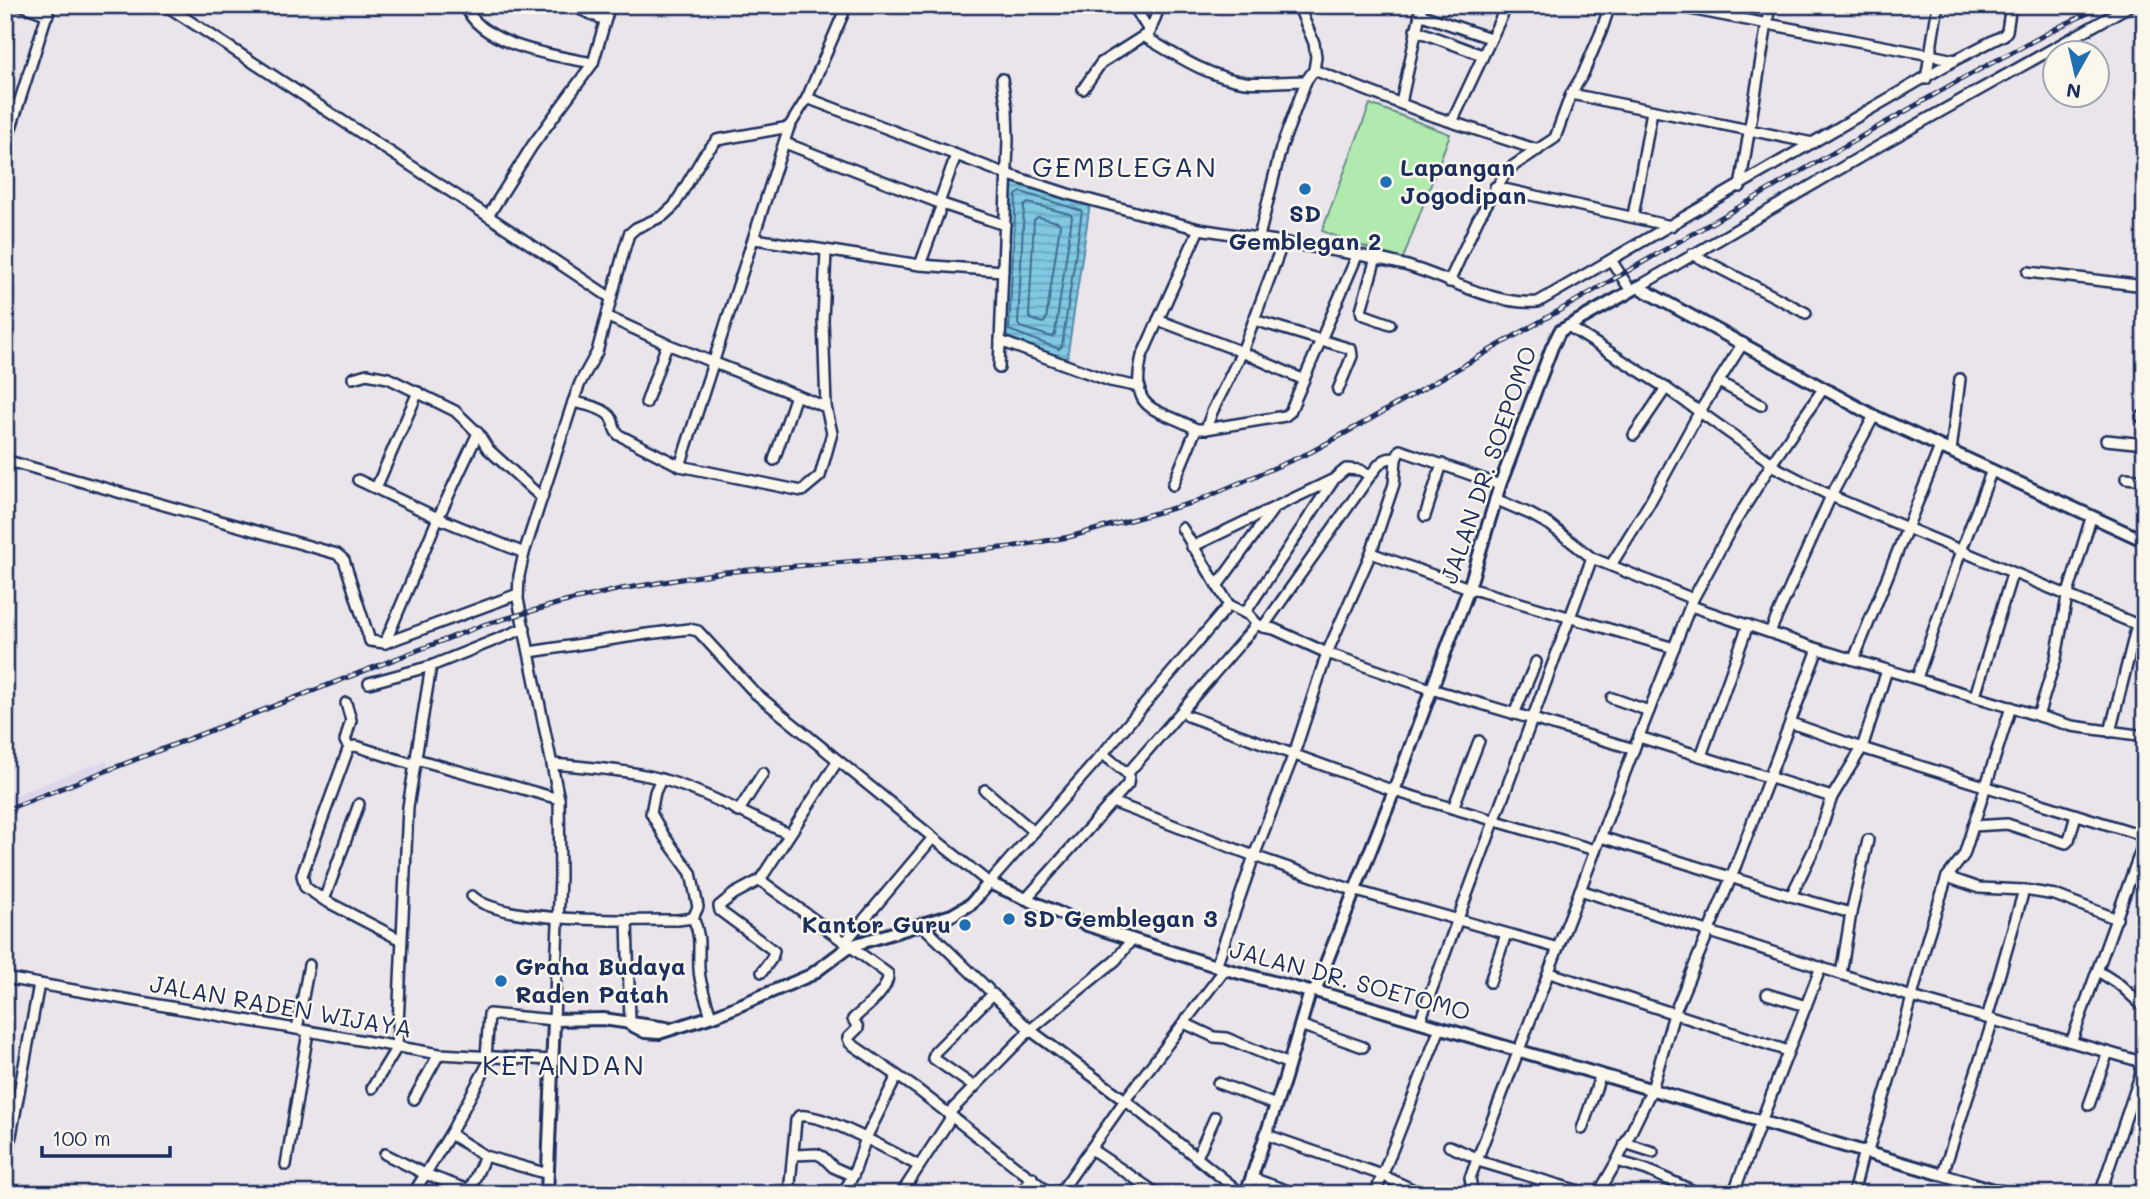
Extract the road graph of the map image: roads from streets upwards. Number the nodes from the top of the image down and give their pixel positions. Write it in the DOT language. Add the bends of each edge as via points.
graph roads {
  1 [pos="21,5"];
  2 [pos="165,5"];
  3 [pos="465,5"];
  4 [pos="570,5"];
  5 [pos="610,5"];
  6 [pos="847,5"];
  7 [pos="1133,5"];
  8 [pos="1160,5"];
  9 [pos="1298,5"];
  10 [pos="1507,5"];
  11 [pos="1610,5"];
  12 [pos="1669,5"];
  13 [pos="1770,5"];
  14 [pos="2011,5"];
  15 [pos="2132,5"];
  16 [pos="1936,6"];
  17 [pos="49,10"];
  18 [pos="1421,10"];
  19 [pos="606,20"];
  20 [pos="1767,25"];
  21 [pos="1415,30"];
  22 [pos="1147,34"];
  23 [pos="1490,38"];
  24 [pos="1482,55"];
  25 [pos="1930,55"];
  26 [pos="1955,60"];
  27 [pos="593,63"];
  28 [pos="1314,70"];
  29 [pos="1002,79"];
  30 [pos="1926,79"];
  31 [pos="1306,80"];
  32 [pos="1083,89"];
  33 [pos="1571,94"];
  34 [pos="807,99"];
  35 [pos="1401,103"];
  36 [pos="1652,111"];
  37 [pos="1452,122"];
  38 [pos="789,127"];
  39 [pos="1749,131"];
  40 [pos="7,133"];
  41 [pos="785,143"];
  42 [pos="1813,143"];
  43 [pos="5,148"];
  44 [pos="1538,150"];
  45 [pos="956,155"];
  46 [pos="1006,174"];
  47 [pos="1495,187"];
  48 [pos="1740,187"];
  49 [pos="941,204"];
  50 [pos="488,216"];
  51 [pos="1633,216"];
  52 [pos="1005,225"];
  53 [pos="1671,226"];
  54 [pos="1199,229"];
  55 [pos="1259,237"];
  56 [pos="755,239"];
  57 [pos="1283,242"];
  58 [pos="826,251"];
  59 [pos="1692,254"];
  60 [pos="1357,256"];
  61 [pos="1376,258"];
  62 [pos="1611,260"];
  63 [pos="920,265"];
  64 [pos="1003,271"];
  65 [pos="2028,272"];
  66 [pos="1449,282"];
  67 [pos="2145,286"];
  68 [pos="1634,289"];
  69 [pos="611,298"];
  70 [pos="1806,313"];
  71 [pos="607,317"];
  72 [pos="1158,320"];
  73 [pos="1254,320"];
  74 [pos="1390,324"];
  75 [pos="1568,326"];
  76 [pos="1319,340"];
  77 [pos="1000,341"];
  78 [pos="1743,343"];
  79 [pos="667,344"];
  80 [pos="1242,352"];
  81 [pos="714,363"];
  82 [pos="999,368"];
  83 [pos="353,378"];
  84 [pos="1303,379"];
  85 [pos="1960,379"];
  86 [pos="1719,382"];
  87 [pos="1140,387"];
  88 [pos="1666,387"];
  89 [pos="1823,389"];
  90 [pos="1338,390"];
  91 [pos="418,392"];
  92 [pos="796,395"];
  93 [pos="573,402"];
  94 [pos="646,403"];
  95 [pos="1761,405"];
  96 [pos="825,407"];
  97 [pos="1700,411"];
  98 [pos="1874,416"];
  99 [pos="1201,429"];
  100 [pos="478,433"];
  101 [pos="1634,435"];
  102 [pos="2106,440"];
  103 [pos="2145,443"];
  104 [pos="1946,449"];
  105 [pos="1396,459"];
  106 [pos="5,460"];
  107 [pos="774,460"];
  108 [pos="1442,464"];
  109 [pos="1772,464"];
  110 [pos="680,466"];
  111 [pos="1993,470"];
  112 [pos="1370,476"];
  113 [pos="2126,478"];
  114 [pos="1334,479"];
  115 [pos="358,480"];
  116 [pos="2145,480"];
  117 [pos="1173,485"];
  118 [pos="1500,485"];
  119 [pos="376,488"];
  120 [pos="1830,496"];
  121 [pos="542,498"];
  122 [pos="1495,499"];
  123 [pos="1275,507"];
  124 [pos="1425,516"];
  125 [pos="438,518"];
  126 [pos="2091,518"];
  127 [pos="1182,528"];
  128 [pos="1906,528"];
  129 [pos="2145,541"];
  130 [pos="1192,547"];
  131 [pos="1961,551"];
  132 [pos="524,553"];
  133 [pos="1371,553"];
  134 [pos="1592,558"];
  135 [pos="1611,565"];
  136 [pos="2012,574"];
  137 [pos="1217,586"];
  138 [pos="1469,588"];
  139 [pos="518,594"];
  140 [pos="2067,597"];
  141 [pos="1692,603"];
  142 [pos="1229,605"];
  143 [pos="1245,613"];
  144 [pos="1571,618"];
  145 [pos="1748,625"];
  146 [pos="1260,626"];
  147 [pos="2141,627"];
  148 [pos="525,628"];
  149 [pos="1770,632"];
  150 [pos="385,643"];
  151 [pos="1674,648"];
  152 [pos="1818,649"];
  153 [pos="530,652"];
  154 [pos="1327,653"];
  155 [pos="1854,659"];
  156 [pos="1536,662"];
  157 [pos="431,666"];
  158 [pos="1887,670"];
  159 [pos="1917,678"];
  160 [pos="369,683"];
  161 [pos="1431,689"];
  162 [pos="1975,696"];
  163 [pos="1612,698"];
  164 [pos="346,703"];
  165 [pos="2011,707"];
  166 [pos="1649,711"];
  167 [pos="1514,714"];
  168 [pos="1188,716"];
  169 [pos="2038,716"];
  170 [pos="1532,719"];
  171 [pos="1791,723"];
  172 [pos="2110,732"];
  173 [pos="2145,736"];
  174 [pos="1639,737"];
  175 [pos="1479,741"];
  176 [pos="349,747"];
  177 [pos="1861,748"];
  178 [pos="1634,749"];
  179 [pos="1103,754"];
  180 [pos="1294,754"];
  181 [pos="1701,755"];
  182 [pos="416,762"];
  183 [pos="837,762"];
  184 [pos="553,764"];
  185 [pos="763,773"];
  186 [pos="1127,774"];
  187 [pos="1770,777"];
  188 [pos="661,779"];
  189 [pos="1987,787"];
  190 [pos="985,790"];
  191 [pos="1394,791"];
  192 [pos="1832,797"];
  193 [pos="559,799"];
  194 [pos="1112,802"];
  195 [pos="359,804"];
  196 [pos="1453,808"];
  197 [pos="738,812"];
  198 [pos="2076,815"];
  199 [pos="1493,819"];
  200 [pos="1973,826"];
  201 [pos="1034,832"];
  202 [pos="789,835"];
  203 [pos="1601,837"];
  204 [pos="2145,837"];
  205 [pos="932,839"];
  206 [pos="1868,840"];
  207 [pos="1595,850"];
  208 [pos="1254,856"];
  209 [pos="1947,877"];
  210 [pos="1731,878"];
  211 [pos="760,880"];
  212 [pos="989,883"];
  213 [pos="1353,890"];
  214 [pos="1580,890"];
  215 [pos="2024,890"];
  216 [pos="1791,896"];
  217 [pos="472,897"];
  218 [pos="1026,899"];
  219 [pos="324,900"];
  220 [pos="1851,913"];
  221 [pos="558,918"];
  222 [pos="693,918"];
  223 [pos="2117,919"];
  224 [pos="626,920"];
  225 [pos="1457,920"];
  226 [pos="922,925"];
  227 [pos="1708,930"];
  228 [pos="1506,934"];
  229 [pos="1132,939"];
  230 [pos="401,940"];
  231 [pos="848,943"];
  232 [pos="1558,948"];
  233 [pos="309,965"];
  234 [pos="1220,967"];
  235 [pos="1821,967"];
  236 [pos="2098,971"];
  237 [pos="762,972"];
  238 [pos="1550,973"];
  239 [pos="1841,974"];
  240 [pos="5,978"];
  241 [pos="1490,982"];
  242 [pos="39,984"];
  243 [pos="988,989"];
  244 [pos="1313,991"];
  245 [pos="1767,995"];
  246 [pos="1912,997"];
  247 [pos="1805,1006"];
  248 [pos="2145,1007"];
  249 [pos="1674,1014"];
  250 [pos="711,1017"];
  251 [pos="1990,1019"];
  252 [pos="554,1020"];
  253 [pos="1420,1021"];
  254 [pos="628,1022"];
  255 [pos="1184,1023"];
  256 [pos="1300,1025"];
  257 [pos="1440,1028"];
  258 [pos="296,1029"];
  259 [pos="1030,1030"];
  260 [pos="308,1031"];
  261 [pos="2072,1040"];
  262 [pos="397,1047"];
  263 [pos="1363,1047"];
  264 [pos="1521,1050"];
  265 [pos="1788,1051"];
  266 [pos="2108,1052"];
  267 [pos="439,1054"];
  268 [pos="489,1058"];
  269 [pos="551,1060"];
  270 [pos="1289,1064"];
  271 [pos="1601,1074"];
  272 [pos="897,1076"];
  273 [pos="1218,1083"];
  274 [pos="973,1086"];
  275 [pos="372,1088"];
  276 [pos="1652,1088"];
  277 [pos="414,1100"];
  278 [pos="1125,1100"];
  279 [pos="1276,1105"];
  280 [pos="2089,1105"];
  281 [pos="950,1115"];
  282 [pos="1215,1117"];
  283 [pos="1760,1121"];
  284 [pos="1582,1129"];
  285 [pos="450,1134"];
  286 [pos="1267,1135"];
  287 [pos="866,1138"];
  288 [pos="1625,1143"];
  289 [pos="1449,1146"];
  290 [pos="1091,1149"];
  291 [pos="1866,1151"];
  292 [pos="1653,1152"];
  293 [pos="384,1154"];
  294 [pos="794,1155"];
  295 [pos="485,1156"];
  296 [pos="1197,1157"];
  297 [pos="1479,1160"];
  298 [pos="1617,1161"];
  299 [pos="286,1165"];
  300 [pos="919,1166"];
  301 [pos="5,1168"];
  302 [pos="1943,1173"];
  303 [pos="425,1174"];
  304 [pos="548,1174"];
  305 [pos="1382,1175"];
  306 [pos="853,1176"];
  307 [pos="1032,1177"];
  308 [pos="1252,1178"];
  309 [pos="1412,1189"];
  310 [pos="413,1194"];
  311 [pos="547,1194"];
  312 [pos="789,1194"];
  313 [pos="842,1194"];
  314 [pos="901,1194"];
  315 [pos="1021,1194"];
  316 [pos="1051,1194"];
  317 [pos="1059,1194"];
  318 [pos="1158,1194"];
  319 [pos="1244,1194"];
  320 [pos="1297,1194"];
  321 [pos="1375,1194"];
  322 [pos="1473,1194"];
  323 [pos="1589,1194"];
  324 [pos="1598,1194"];
  325 [pos="1699,1194"];
  326 [pos="1733,1194"];
  327 [pos="1853,1194"];
  328 [pos="2008,1194"];
  329 [pos="2100,1194"];
  1 -- 17 [label="street"];
  2 -- 50 [label="street"];
  3 -- 27 [label="street" via="486,29 510,42"];
  4 -- 19 [label="street"];
  5 -- 19 [label="street"];
  6 -- 34 [label="street"];
  7 -- 22 [label="street"];
  8 -- 22 [label="street"];
  9 -- 28 [label="street" via="1314,43"];
  10 -- 23 [label="street"];
  11 -- 33 [label="street"];
  12 -- 20 [label="street"];
  13 -- 20 [label="street"];
  14 -- 26 [label="street" via="2004,35"];
  15 -- 59 [label="street"];
  16 -- 25 [label="street"];
  17 -- 40 [label="street"];
  18 -- 21 [label="street"];
  18 -- 23 [label="street"];
  19 -- 27 [label="street"];
  20 -- 25 [label="street"];
  20 -- 39 [label="street"];
  21 -- 24 [label="street"];
  21 -- 35 [label="street"];
  22 -- 31 [label="street" via="1190,63 1226,78"];
  22 -- 32 [label="street" via="1101,63"];
  23 -- 24 [label="street"];
  24 -- 37 [label="street"];
  25 -- 26 [label="street"];
  25 -- 30 [label="street"];
  26 -- 30 [label="street"];
  27 -- 50 [label="street"];
  28 -- 31 [label="street"];
  28 -- 35 [label="street"];
  29 -- 46 [label="street"];
  30 -- 42 [label="street"];
  31 -- 55 [label="street" via="1281,148"];
  33 -- 36 [label="street"];
  33 -- 44 [label="street" via="1555,138"];
  34 -- 38 [label="street"];
  34 -- 45 [label="street"];
  35 -- 37 [label="street"];
  36 -- 39 [label="street"];
  36 -- 51 [label="street"];
  37 -- 44 [label="street"];
  38 -- 41 [label="street"];
  38 -- 69 [label="street" via="729,136 712,144 674,206 629,234"];
  39 -- 42 [label="street"];
  39 -- 48 [label="street"];
  40 -- 43 [label="street"];
  41 -- 49 [label="street"];
  41 -- 56 [label="street"];
  42 -- 48 [label="street"];
  44 -- 47 [label="street" via="1515,162"];
  45 -- 46 [label="street"];
  45 -- 49 [label="street"];
  46 -- 52 [label="street"];
  46 -- 54 [label="street"];
  47 -- 51 [label="street"];
  47 -- 66 [label="street"];
  48 -- 53 [label="street"];
  49 -- 52 [label="street"];
  49 -- 63 [label="street"];
  50 -- 69 [label="street"];
  51 -- 53 [label="street"];
  52 -- 64 [label="street"];
  53 -- 62 [label="street"];
  54 -- 55 [label="street"];
  54 -- 72 [label="street"];
  55 -- 57 [label="street"];
  56 -- 58 [label="street"];
  56 -- 81 [label="street"];
  57 -- 60 [label="street"];
  57 -- 73 [label="street"];
  58 -- 63 [label="street"];
  58 -- 96 [label="street" via="822,320"];
  59 -- 68 [label="street"];
  59 -- 70 [label="street"];
  60 -- 61 [label="street"];
  60 -- 76 [label="street"];
  61 -- 66 [label="street"];
  61 -- 74 [label="street" via="1361,310"];
  62 -- 66 [label="street" via="1538,302 1517,301"];
  62 -- 68 [label="street"];
  63 -- 64 [label="street"];
  64 -- 77 [label="street"];
  65 -- 67 [label="street"];
  68 -- 75 [label="street, JALAN DR. SOEPOMO"];
  68 -- 78 [label="street"];
  69 -- 71 [label="street"];
  71 -- 79 [label="street"];
  71 -- 93 [label="street" via="597,352"];
  72 -- 80 [label="street"];
  72 -- 87 [label="street" via="1142,356"];
  73 -- 76 [label="street"];
  73 -- 80 [label="street"];
  75 -- 88 [label="street"];
  75 -- 118 [label="street, JALAN DR. SOEPOMO" via="1552,346"];
  76 -- 84 [label="street"];
  76 -- 90 [label="street" via="1353,352"];
  77 -- 82 [label="street"];
  77 -- 87 [label="street" via="1110,381"];
  78 -- 86 [label="street"];
  78 -- 89 [label="street"];
  79 -- 81 [label="street"];
  79 -- 94 [label="street"];
  80 -- 84 [label="street"];
  80 -- 99 [label="street"];
  81 -- 92 [label="street"];
  81 -- 110 [label="street"];
  83 -- 91 [label="street" via="368,374 388,378"];
  84 -- 99 [label="street" via="1286,416"];
  85 -- 104 [label="street"];
  86 -- 95 [label="street"];
  86 -- 97 [label="street"];
  87 -- 99 [label="street" via="1146,405"];
  88 -- 97 [label="street"];
  88 -- 101 [label="street"];
  89 -- 98 [label="street"];
  89 -- 109 [label="street"];
  91 -- 100 [label="street" via="455,411"];
  91 -- 119 [label="street"];
  92 -- 96 [label="street"];
  92 -- 107 [label="street"];
  93 -- 110 [label="street" via="607,414 615,432"];
  93 -- 121 [label="street"];
  96 -- 110 [label="street" via="832,433 820,476 802,491"];
  97 -- 109 [label="street"];
  97 -- 135 [label="street"];
  98 -- 104 [label="street"];
  98 -- 120 [label="street"];
  99 -- 117 [label="street"];
  100 -- 121 [label="street" via="488,449"];
  100 -- 125 [label="street"];
  102 -- 103 [label="street"];
  104 -- 111 [label="street"];
  104 -- 128 [label="street"];
  105 -- 108 [label="street" via="1400,450"];
  105 -- 112 [label="street" via="1383,461"];
  105 -- 133 [label="street" via="1394,484"];
  106 -- 150 [label="street" via="337,554 344,560 369,640"];
  108 -- 118 [label="street"];
  108 -- 124 [label="street"];
  109 -- 120 [label="street"];
  109 -- 141 [label="street"];
  111 -- 126 [label="street"];
  111 -- 131 [label="street"];
  112 -- 114 [label="street" via="1350,468"];
  112 -- 146 [label="street"];
  113 -- 116 [label="street"];
  114 -- 123 [label="street"];
  114 -- 143 [label="street"];
  115 -- 119 [label="street"];
  118 -- 122 [label="street, JALAN DR. SOEPOMO"];
  119 -- 125 [label="street"];
  120 -- 128 [label="street"];
  120 -- 149 [label="street"];
  121 -- 132 [label="street"];
  122 -- 134 [label="street" via="1550,526"];
  122 -- 138 [label="street, JALAN DR. SOEPOMO"];
  123 -- 130 [label="street"];
  123 -- 137 [label="street"];
  125 -- 132 [label="street"];
  125 -- 150 [label="street"];
  126 -- 129 [label="street"];
  126 -- 140 [label="street"];
  127 -- 130 [label="street"];
  128 -- 131 [label="street"];
  128 -- 155 [label="street"];
  130 -- 137 [label="street"];
  131 -- 136 [label="street"];
  131 -- 159 [label="street"];
  132 -- 139 [label="street"];
  133 -- 138 [label="street"];
  133 -- 154 [label="street"];
  134 -- 135 [label="street"];
  134 -- 144 [label="street"];
  135 -- 141 [label="street"];
  136 -- 140 [label="street"];
  136 -- 162 [label="street"];
  137 -- 142 [label="street"];
  138 -- 144 [label="street"];
  138 -- 161 [label="street, JALAN DR. SOEPOMO"];
  139 -- 148 [label="street"];
  139 -- 150 [label="street"];
  140 -- 147 [label="street"];
  140 -- 169 [label="street" via="2056,658"];
  141 -- 145 [label="street"];
  141 -- 151 [label="street"];
  142 -- 143 [label="street"];
  142 -- 179 [label="street"];
  143 -- 146 [label="street"];
  144 -- 151 [label="street"];
  144 -- 170 [label="street"];
  145 -- 149 [label="street"];
  145 -- 181 [label="street"];
  146 -- 154 [label="street"];
  146 -- 186 [label="street"];
  147 -- 172 [label="street"];
  148 -- 153 [label="street"];
  148 -- 157 [label="street"];
  149 -- 152 [label="street"];
  151 -- 166 [label="street"];
  152 -- 155 [label="street"];
  152 -- 171 [label="street"];
  153 -- 183 [label="street" via="698,631 755,693"];
  153 -- 184 [label="street"];
  154 -- 161 [label="street"];
  154 -- 180 [label="street"];
  155 -- 158 [label="street"];
  156 -- 167 [label="street"];
  157 -- 160 [label="street"];
  157 -- 182 [label="street"];
  158 -- 159 [label="street"];
  158 -- 177 [label="street"];
  159 -- 162 [label="street"];
  161 -- 167 [label="street"];
  161 -- 191 [label="street, JALAN DR. SOEPOMO"];
  162 -- 165 [label="street"];
  163 -- 166 [label="street"];
  164 -- 176 [label="street" via="351,720 345,741"];
  165 -- 169 [label="street"];
  165 -- 189 [label="street"];
  166 -- 174 [label="street"];
  167 -- 170 [label="street"];
  168 -- 180 [label="street"];
  169 -- 172 [label="street"];
  170 -- 178 [label="street"];
  170 -- 199 [label="street"];
  171 -- 177 [label="street"];
  171 -- 187 [label="street"];
  172 -- 173 [label="street"];
  174 -- 178 [label="street"];
  174 -- 181 [label="street"];
  175 -- 196 [label="street"];
  176 -- 182 [label="street"];
  176 -- 219 [label="street" via="302,875 304,887"];
  177 -- 189 [label="street"];
  177 -- 192 [label="street"];
  178 -- 203 [label="street"];
  179 -- 186 [label="street"];
  179 -- 201 [label="street"];
  180 -- 191 [label="street"];
  180 -- 208 [label="street"];
  181 -- 187 [label="street"];
  182 -- 193 [label="street"];
  182 -- 230 [label="street" via="408,807"];
  183 -- 202 [label="street"];
  183 -- 205 [label="street"];
  184 -- 188 [label="street"];
  184 -- 193 [label="street"];
  185 -- 197 [label="street"];
  186 -- 194 [label="street" via="1128,784"];
  187 -- 192 [label="street"];
  187 -- 210 [label="street"];
  188 -- 197 [label="street"];
  188 -- 222 [label="street" via="651,813 691,873 698,907"];
  189 -- 198 [label="street"];
  189 -- 200 [label="street"];
  190 -- 201 [label="street"];
  191 -- 196 [label="street"];
  191 -- 213 [label="street, JALAN DR. SOEPOMO"];
  192 -- 216 [label="street"];
  193 -- 221 [label="street"];
  194 -- 208 [label="street"];
  194 -- 218 [label="street"];
  195 -- 219 [label="street"];
  196 -- 199 [label="street"];
  197 -- 202 [label="street"];
  198 -- 200 [label="street" via="2066,843 2007,824"];
  198 -- 204 [label="street"];
  199 -- 207 [label="street"];
  199 -- 225 [label="street"];
  200 -- 209 [label="street" via="1962,859"];
  201 -- 212 [label="street"];
  202 -- 211 [label="street"];
  203 -- 207 [label="street"];
  203 -- 210 [label="street"];
  204 -- 223 [label="street"];
  205 -- 212 [label="street"];
  205 -- 231 [label="street"];
  206 -- 220 [label="street"];
  207 -- 214 [label="street"];
  208 -- 213 [label="street"];
  208 -- 234 [label="street"];
  209 -- 215 [label="street" via="1979,888"];
  209 -- 246 [label="street"];
  210 -- 216 [label="street"];
  210 -- 227 [label="street"];
  211 -- 231 [label="street"];
  211 -- 237 [label="street" via="720,903 719,908 774,951"];
  212 -- 218 [label="street, JALAN DR. SOETOMO"];
  212 -- 226 [label="street" via="965,908"];
  213 -- 225 [label="street"];
  213 -- 244 [label="street, JALAN DR. SOEPOMO"];
  214 -- 227 [label="street"];
  214 -- 232 [label="street"];
  215 -- 223 [label="street" via="2055,895"];
  215 -- 251 [label="street"];
  216 -- 220 [label="street"];
  217 -- 221 [label="street" via="499,911"];
  218 -- 229 [label="street, JALAN DR. SOETOMO" via="1069,919"];
  219 -- 230 [label="street"];
  220 -- 239 [label="street"];
  221 -- 224 [label="street"];
  221 -- 252 [label="street"];
  222 -- 224 [label="street"];
  222 -- 250 [label="street"];
  223 -- 236 [label="street"];
  224 -- 254 [label="street"];
  225 -- 228 [label="street"];
  225 -- 253 [label="street"];
  226 -- 231 [label="street"];
  226 -- 243 [label="street"];
  227 -- 235 [label="street"];
  227 -- 249 [label="street"];
  228 -- 232 [label="street"];
  228 -- 241 [label="street"];
  229 -- 234 [label="street, JALAN DR. SOETOMO"];
  229 -- 259 [label="street" via="1116,960"];
  230 -- 262 [label="street"];
  231 -- 250 [label="street" via="811,975"];
  231 -- 272 [label="street" via="889,977 853,1019 858,1028 848,1041"];
  232 -- 238 [label="street"];
  233 -- 258 [label="street"];
  234 -- 244 [label="street, JALAN DR. SOETOMO"];
  234 -- 255 [label="street"];
  235 -- 239 [label="street"];
  235 -- 247 [label="street"];
  236 -- 248 [label="street"];
  236 -- 261 [label="street"];
  238 -- 249 [label="street"];
  238 -- 264 [label="street"];
  239 -- 246 [label="street"];
  240 -- 242 [label="street, JALAN RADEN WIJAYA"];
  242 -- 258 [label="street, JALAN RADEN WIJAYA"];
  242 -- 301 [label="street"];
  244 -- 253 [label="street, JALAN DR. SOETOMO"];
  244 -- 256 [label="street, JALAN DR. SOEPOMO"];
  245 -- 247 [label="street"];
  246 -- 251 [label="street"];
  246 -- 291 [label="street"];
  247 -- 265 [label="street"];
  249 -- 265 [label="street"];
  249 -- 276 [label="street"];
  250 -- 254 [label="street" via="659,1033 645,1032"];
  251 -- 261 [label="street"];
  251 -- 302 [label="street"];
  252 -- 254 [label="street"];
  252 -- 268 [label="street" via="489,1014"];
  252 -- 269 [label="street"];
  253 -- 257 [label="street, JALAN DR. SOETOMO"];
  255 -- 270 [label="street"];
  255 -- 278 [label="street"];
  256 -- 263 [label="street"];
  256 -- 270 [label="street, JALAN DR. SOEPOMO"];
  257 -- 264 [label="street, JALAN DR. SOETOMO"];
  257 -- 305 [label="street"];
  258 -- 260 [label="street, JALAN RADEN WIJAYA"];
  259 -- 274 [label="street"];
  259 -- 274 [label="street" via="993,994 933,1058"];
  259 -- 278 [label="street"];
  260 -- 262 [label="street, JALAN RADEN WIJAYA"];
  260 -- 299 [label="street"];
  261 -- 266 [label="street"];
  262 -- 267 [label="street, JALAN RADEN WIJAYA"];
  262 -- 275 [label="street"];
  264 -- 271 [label="street, JALAN DR. SOETOMO"];
  264 -- 297 [label="street"];
  265 -- 283 [label="street"];
  266 -- 280 [label="street"];
  266 -- 329 [label="street" via="2135,1060 2141,1073"];
  267 -- 268 [label="street, JALAN RADEN WIJAYA"];
  267 -- 277 [label="street"];
  268 -- 269 [label="street, JALAN RADEN WIJAYA"];
  268 -- 285 [label="street"];
  269 -- 304 [label="street"];
  270 -- 279 [label="street, JALAN DR. SOEPOMO"];
  271 -- 276 [label="street, JALAN DR. SOETOMO"];
  271 -- 284 [label="street"];
  272 -- 281 [label="street"];
  272 -- 287 [label="street"];
  273 -- 279 [label="street"];
  274 -- 281 [label="street"];
  276 -- 283 [label="street, JALAN DR. SOETOMO"];
  276 -- 288 [label="street"];
  278 -- 290 [label="street"];
  278 -- 296 [label="street"];
  279 -- 286 [label="street, JALAN DR. SOEPOMO"];
  281 -- 300 [label="street"];
  281 -- 307 [label="street"];
  282 -- 296 [label="street"];
  283 -- 291 [label="street, JALAN DR. SOETOMO"];
  283 -- 326 [label="street"];
  285 -- 295 [label="street"];
  285 -- 303 [label="street"];
  286 -- 305 [label="street"];
  286 -- 308 [label="street, JALAN DR. SOEPOMO"];
  287 -- 294 [label="street" via="812,1116 799,1116"];
  287 -- 300 [label="street"];
  287 -- 306 [label="street"];
  288 -- 292 [label="street"];
  288 -- 298 [label="street"];
  289 -- 297 [label="street"];
  290 -- 317 [label="street"];
  290 -- 318 [label="street"];
  291 -- 302 [label="street, JALAN DR. SOETOMO"];
  291 -- 327 [label="street"];
  293 -- 303 [label="street"];
  294 -- 306 [label="street" via="817,1154"];
  294 -- 312 [label="street"];
  295 -- 303 [label="street" via="466,1189"];
  295 -- 304 [label="street"];
  296 -- 319 [label="street"];
  297 -- 322 [label="street" via="1470,1178"];
  297 -- 323 [label="street"];
  298 -- 324 [label="street"];
  298 -- 325 [label="street"];
  300 -- 314 [label="street"];
  302 -- 328 [label="street, JALAN DR. SOETOMO"];
  303 -- 310 [label="street"];
  304 -- 311 [label="street"];
  305 -- 309 [label="street"];
  305 -- 321 [label="street"];
  306 -- 313 [label="street"];
  307 -- 315 [label="street"];
  307 -- 316 [label="street"];
  308 -- 319 [label="street, JALAN DR. SOEPOMO"];
  308 -- 320 [label="street"];
}
